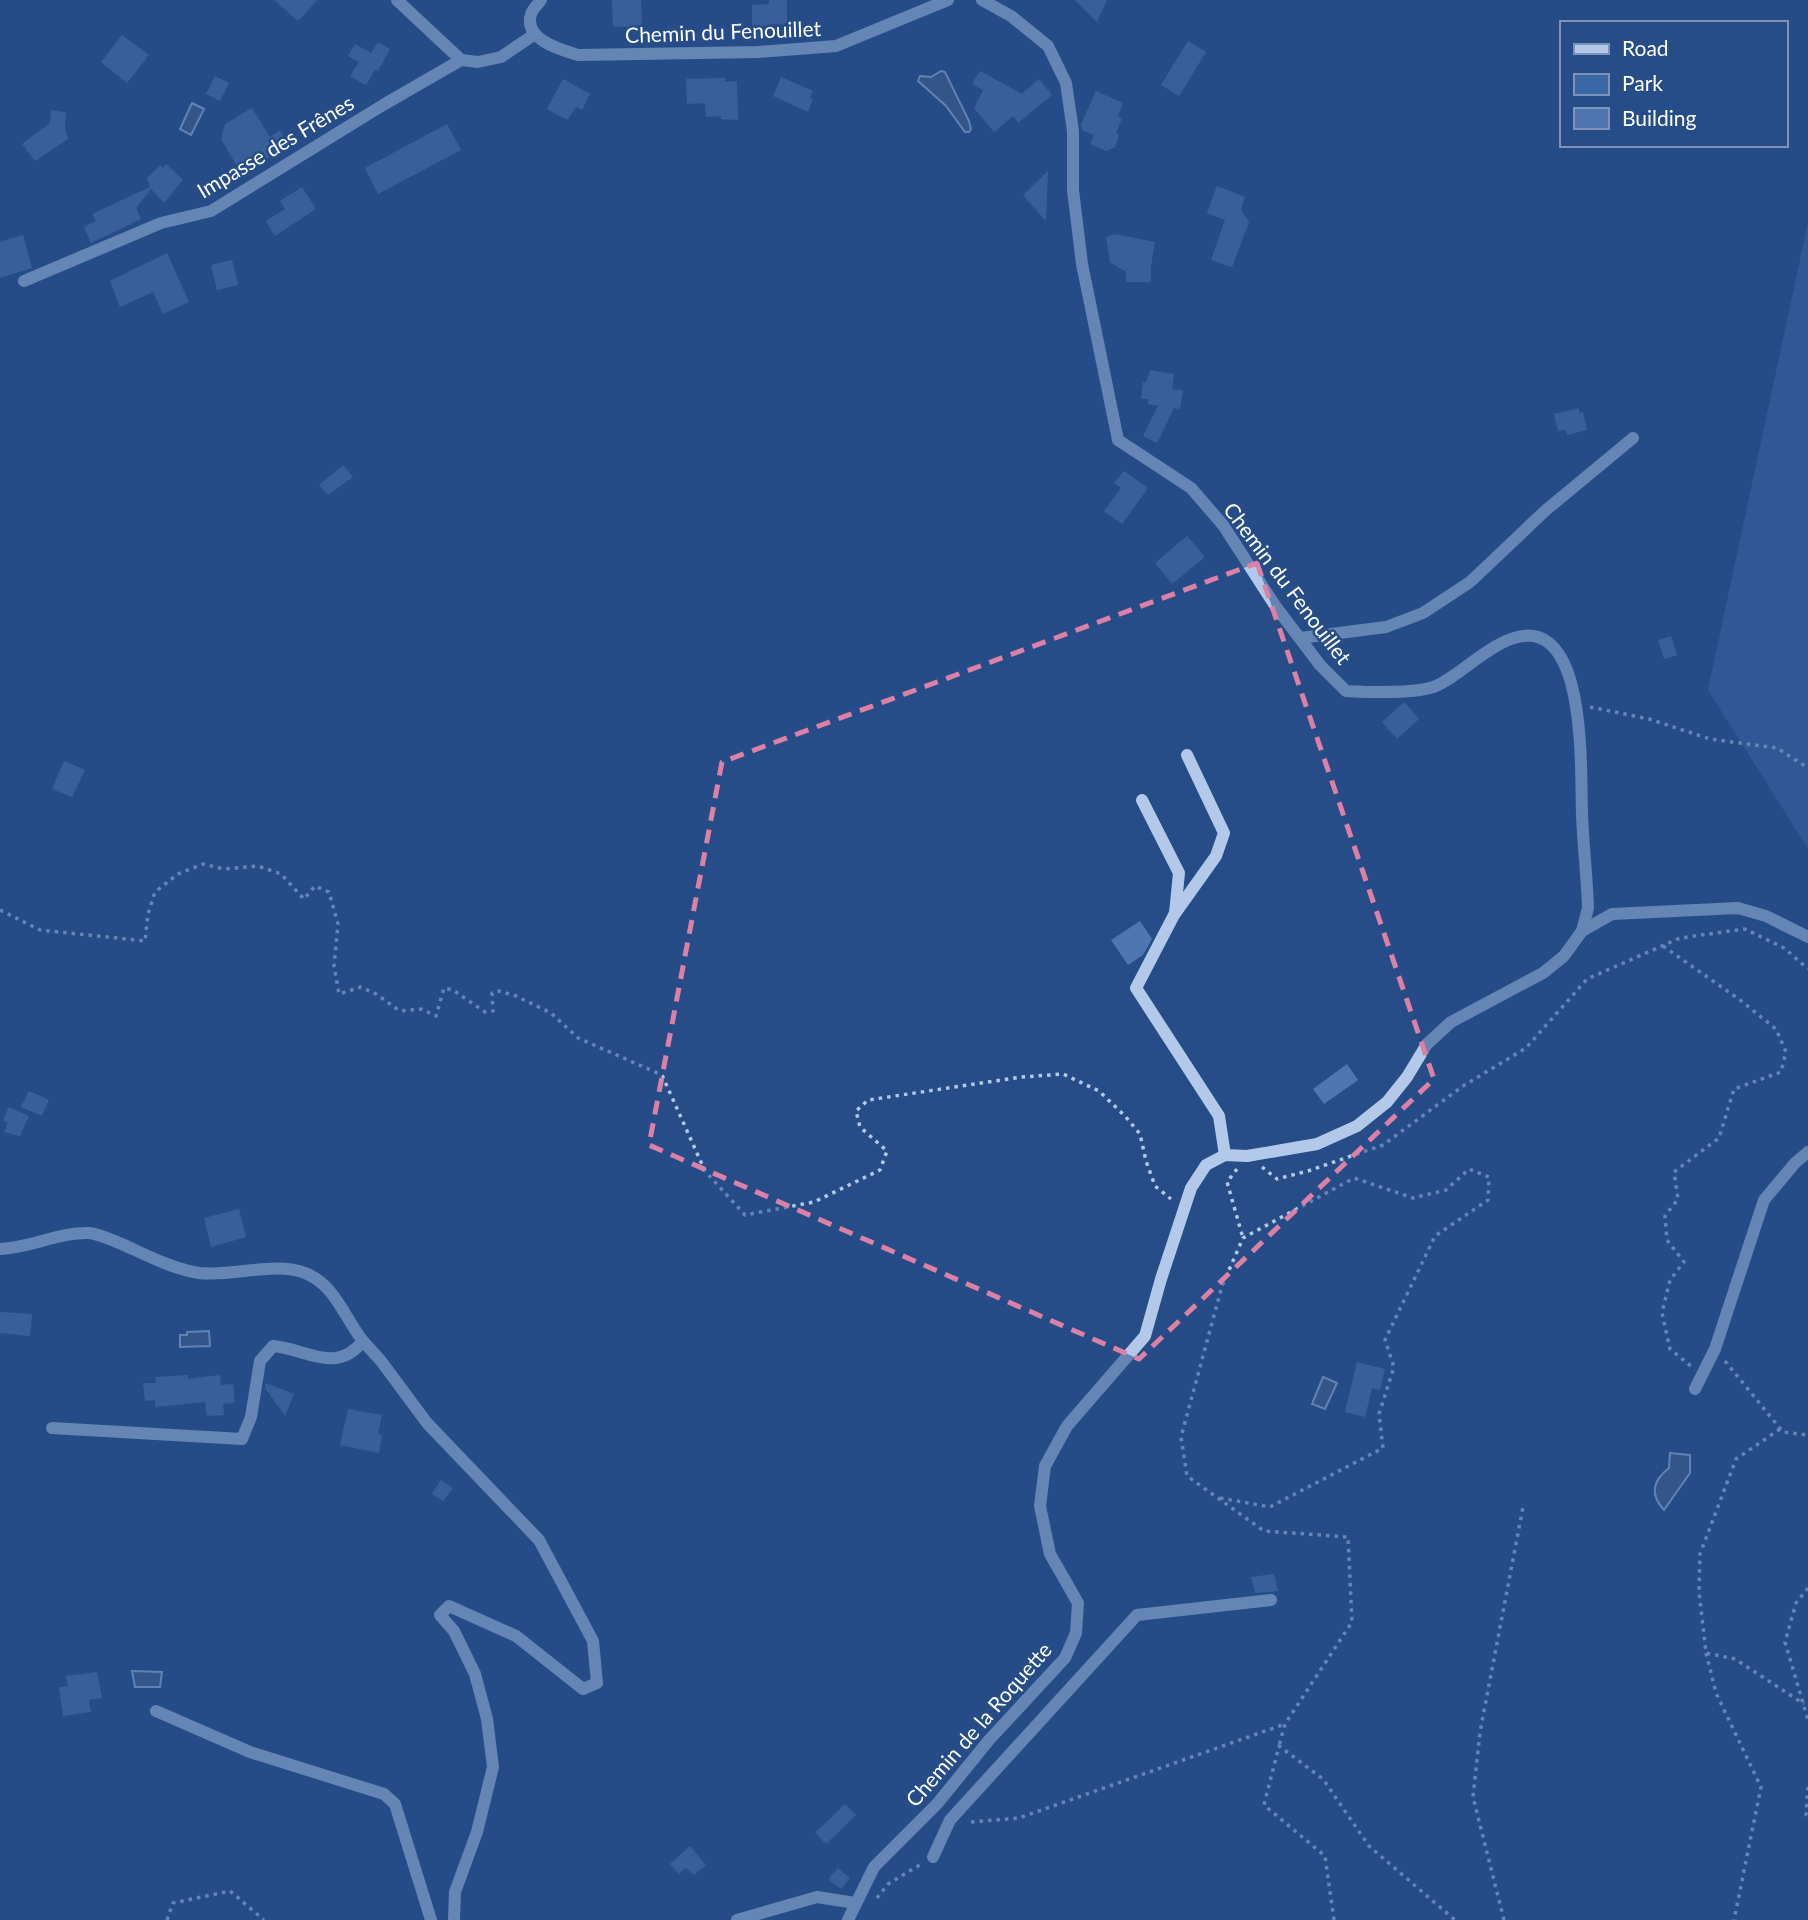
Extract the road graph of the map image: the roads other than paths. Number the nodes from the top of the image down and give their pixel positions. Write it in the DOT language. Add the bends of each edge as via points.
graph roads {
  1 [pos="397,0"];
  2 [pos="541,0"];
  3 [pos="948,0"];
  4 [pos="982,0"];
  5 [pos="535,34"];
  6 [pos="461,60"];
  7 [pos="24,281"];
  8 [pos="1633,438"];
  9 [pos="1300,638"];
  10 [pos="1187,755"];
  11 [pos="1142,800"];
  12 [pos="1174,915"];
  13 [pos="1582,931"];
  14 [pos="1808,937"];
  15 [pos="1808,1152"];
  16 [pos="1224,1155"];
  17 [pos="0,1249"];
  18 [pos="363,1341"];
  19 [pos="1695,1389"];
  20 [pos="52,1428"];
  21 [pos="1271,1600"];
  22 [pos="156,1711"];
  23 [pos="933,1857"];
  24 [pos="855,1903"];
  25 [pos="431,1920"];
  26 [pos="454,1920"];
  27 [pos="737,1920"];
  28 [pos="848,1920"];
  1 -- 6 [label="street"];
  2 -- 5 [label="street" via="531,14"];
  3 -- 5 [label="street, Chemin du Fenouillet" via="836,46 578,55"];
  4 -- 9 [label="street, Chemin du Fenouillet" via="1048,46 1066,83 1082,264 1118,440 1191,488 1223,525"];
  5 -- 6 [label="street" via="500,57"];
  6 -- 7 [label="street, Impasse des Frênes" via="211,211 162,223"];
  8 -- 9 [label="street" via="1546,510 1470,582 1423,613 1386,627"];
  9 -- 13 [label="street, Chemin du Fenouillet" via="1346,691 1385,693 1438,686 1508,640 1538,636 1553,648 1566,664 1577,705 1588,908"];
  10 -- 12 [label="street" via="1224,832 1216,856"];
  11 -- 12 [label="street" via="1179,873"];
  12 -- 16 [label="street" via="1136,988 1219,1116"];
  13 -- 14 [label="street" via="1612,914 1738,908"];
  13 -- 16 [label="street" via="1543,973 1451,1022 1427,1044 1387,1102 1357,1126 1317,1144 1247,1156"];
  15 -- 19 [label="street" via="1764,1200 1715,1349"];
  16 -- 24 [label="street, Chemin de la Roquette" via="1206,1165 1191,1188 1145,1336 1067,1426 1045,1466 1040,1506 1050,1554 1078,1603 1076,1633 1065,1658 937,1804 874,1867"];
  17 -- 18 [label="street" via="92,1233 196,1272 305,1272 335,1298"];
  18 -- 20 [label="street" via="354,1353 337,1360 273,1346 260,1361 251,1417 242,1439"];
  18 -- 26 [label="street" via="427,1423 539,1540 593,1641 597,1683 583,1689 516,1636 449,1606 440,1615 454,1631 475,1674 487,1719 492,1767 477,1832 455,1892"];
  21 -- 23 [label="street" via="1137,1615 950,1820"];
  22 -- 25 [label="street" via="250,1752 384,1794 395,1804"];
  24 -- 27 [label="street" via="817,1898"];
  24 -- 28 [label="street, Chemin de la Roquette"];
}
